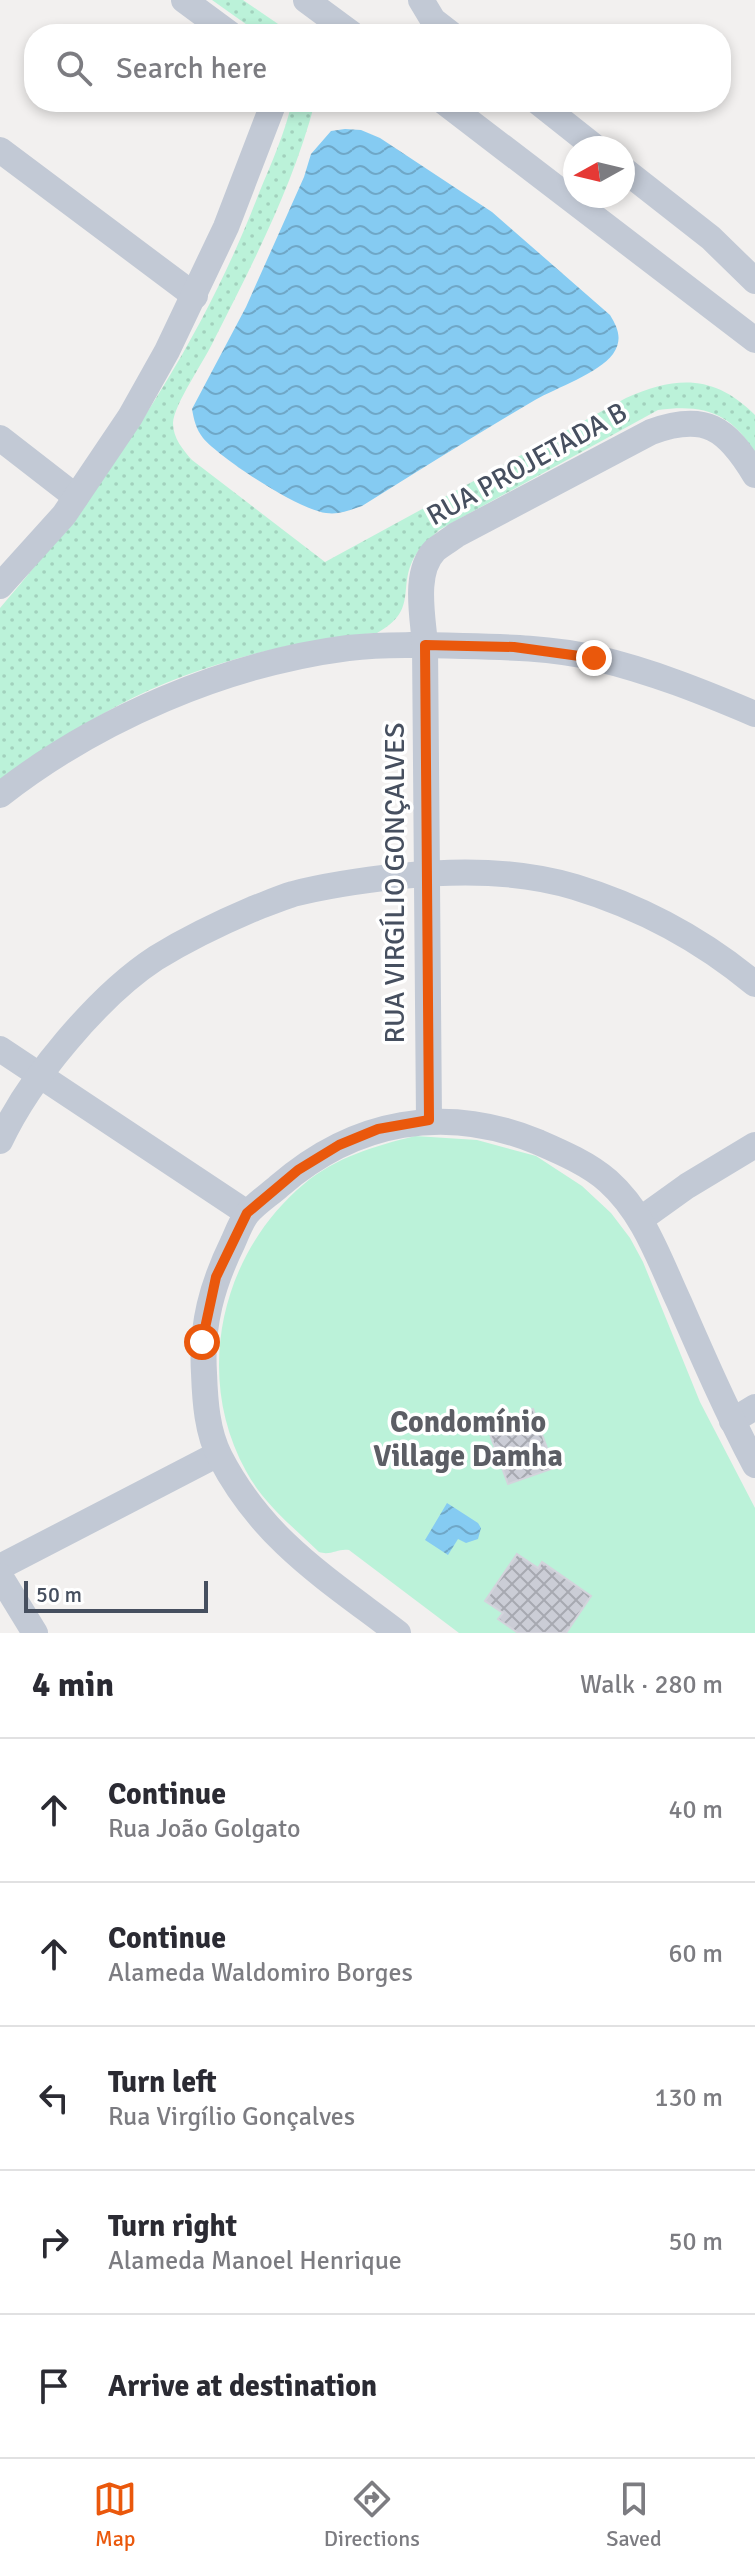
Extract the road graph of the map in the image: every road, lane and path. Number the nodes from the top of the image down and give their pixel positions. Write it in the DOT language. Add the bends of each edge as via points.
graph roads {
  1 [pos="184,0"];
  2 [pos="306,0"];
  3 [pos="421,0"];
  4 [pos="216,24"];
  5 [pos="338,24"];
  6 [pos="438,24"];
  7 [pos="270,112"];
  8 [pos="457,112"];
  9 [pos="551,112"];
  10 [pos="581,136"];
  11 [pos="0,150"];
  12 [pos="635,178"];
  13 [pos="755,281"];
  14 [pos="195,296"];
  15 [pos="755,340"];
  16 [pos="0,438"];
  17 [pos="755,475"];
  18 [pos="76,497"];
  19 [pos="0,586"];
  20 [pos="425,645"];
  21 [pos="755,714"];
  22 [pos="0,795"];
  23 [pos="426,874"];
  24 [pos="755,984"];
  25 [pos="0,1049"];
  26 [pos="39,1075"];
  27 [pos="429,1120"];
  28 [pos="0,1141"];
  29 [pos="755,1145"];
  30 [pos="247,1213"];
  31 [pos="641,1219"];
  32 [pos="755,1407"];
  33 [pos="732,1421"];
  34 [pos="218,1454"];
  35 [pos="755,1465"];
  36 [pos="0,1567"];
  37 [pos="0,1576"];
  38 [pos="35,1633"];
  39 [pos="398,1633"];
  1 -- 4 [label="street"];
  2 -- 5 [label="street"];
  3 -- 6 [label="street"];
  7 -- 14 [label="street"];
  8 -- 15 [label="street"];
  9 -- 10 [label="street"];
  11 -- 14 [label="street"];
  12 -- 13 [label="street" via="711,238"];
  14 -- 18 [label="street" via="130,417"];
  16 -- 18 [label="street"];
  17 -- 20 [label="street, RUA PROJETADA B" via="721,432 698,423 674,423 651,432 433,552 424,571"];
  18 -- 19 [label="street"];
  20 -- 21 [label="street" via="514,647 594,658 679,682"];
  20 -- 22 [label="street" via="348,648 261,666 175,694 93,732"];
  20 -- 23 [label="street, RUA VIRGÍLIO GONÇALVES"];
  23 -- 24 [label="street" via="494,872 574,887 657,918"];
  23 -- 26 [label="street" via="290,895 219,923 154,959 96,1009"];
  23 -- 27 [label="street, RUA VIRGÍLIO GONÇALVES"];
  25 -- 26 [label="street"];
  26 -- 28 [label="street"];
  26 -- 30 [label="street"];
  27 -- 30 [label="street" via="378,1129 339,1145 298,1170"];
  27 -- 31 [label="street" via="472,1122 563,1153 607,1180"];
  29 -- 31 [label="street"];
  30 -- 34 [label="street" via="216,1277 202,1342 206,1410"];
  31 -- 33 [label="street"];
  32 -- 33 [label="street"];
  33 -- 35 [label="street"];
  34 -- 36 [label="street"];
  34 -- 39 [label="street" via="247,1505 289,1550"];
  37 -- 38 [label="street"];
}
